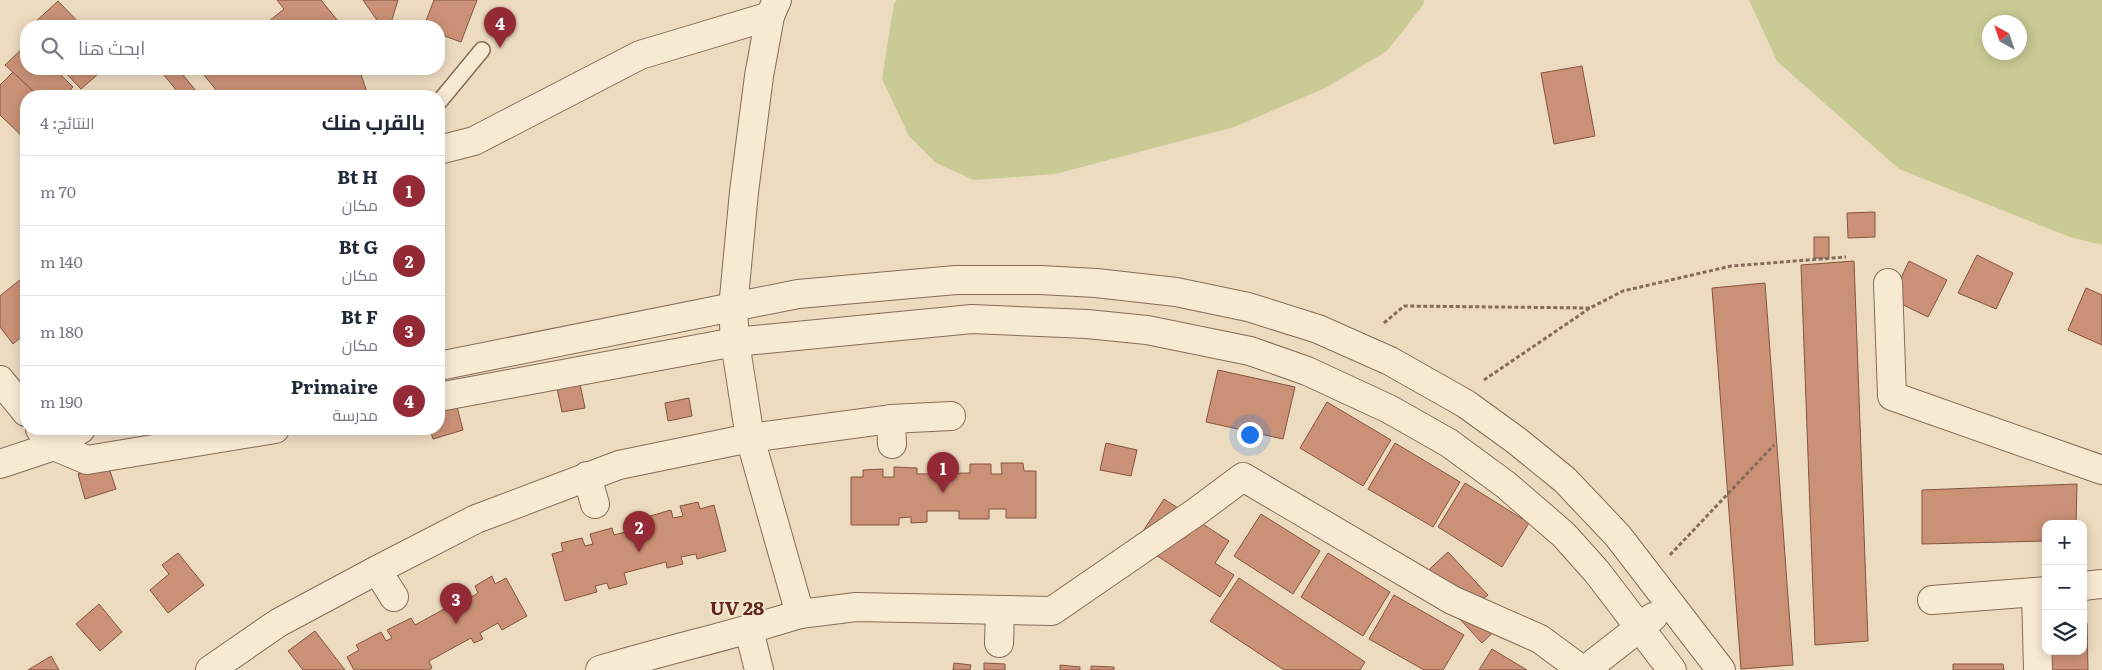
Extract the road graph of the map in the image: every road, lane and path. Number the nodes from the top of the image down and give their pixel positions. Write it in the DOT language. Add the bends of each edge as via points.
graph roads {
  1 [pos="774,8"];
  2 [pos="482,50"];
  3 [pos="445,95"];
  4 [pos="445,148"];
  5 [pos="1846,257"];
  6 [pos="1888,283"];
  7 [pos="733,308"];
  8 [pos="1590,308"];
  9 [pos="1384,323"];
  10 [pos="735,342"];
  11 [pos="445,365"];
  12 [pos="0,380"];
  13 [pos="1484,380"];
  14 [pos="445,396"];
  15 [pos="20,400"];
  16 [pos="951,416"];
  17 [pos="239,435"];
  18 [pos="47,437"];
  19 [pos="750,438"];
  20 [pos="1774,445"];
  21 [pos="0,464"];
  22 [pos="2102,470"];
  23 [pos="587,476"];
  24 [pos="595,504"];
  25 [pos="1669,556"];
  26 [pos="376,570"];
  27 [pos="2102,584"];
  28 [pos="2087,586"];
  29 [pos="2041,592"];
  30 [pos="394,597"];
  31 [pos="1932,600"];
  32 [pos="1670,604"];
  33 [pos="1000,610"];
  34 [pos="800,614"];
  35 [pos="1640,628"];
  36 [pos="749,630"];
  37 [pos="999,643"];
  38 [pos="210,670"];
  39 [pos="600,670"];
  40 [pos="759,670"];
  41 [pos="1584,670"];
  42 [pos="1672,670"];
  43 [pos="1721,670"];
  44 [pos="2038,670"];
  1 -- 4 [label="street" via="640,55 474,141"];
  1 -- 7 [label="street" via="759,76"];
  2 -- 3 [label="lane"];
  5 -- 8 [label="path" via="1722,268 1623,291"];
  6 -- 22 [label="street" via="1892,396"];
  7 -- 10 [label="street"];
  7 -- 11 [label="street"];
  7 -- 32 [label="street" via="798,294 946,281 1040,280 1176,292 1257,310 1318,329 1390,361 1466,404 1517,441 1566,480 1618,536"];
  8 -- 9 [label="path" via="1404,306"];
  8 -- 13 [label="path"];
  10 -- 14 [label="street"];
  10 -- 19 [label="street"];
  10 -- 35 [label="street" via="972,319 1146,330 1250,351 1347,389 1450,443 1564,535 1598,572"];
  12 -- 15 [label="street"];
  16 -- 19 [label="street" via="891,432"];
  17 -- 18 [label="street" via="87,460"];
  18 -- 21 [label="street"];
  19 -- 23 [label="street" via="618,465"];
  19 -- 34 [label="street"];
  20 -- 25 [label="path"];
  23 -- 24 [label="street"];
  23 -- 26 [label="street" via="476,519"];
  26 -- 30 [label="street"];
  26 -- 38 [label="street" via="278,623"];
  27 -- 28 [label="street"];
  29 -- 31 [label="street"];
  29 -- 44 [label="street"];
  32 -- 35 [label="street"];
  32 -- 43 [label="street"];
  33 -- 34 [label="street" via="856,607"];
  33 -- 37 [label="street"];
  33 -- 41 [label="street" via="1052,611 1243,476 1452,600 1540,638"];
  34 -- 36 [label="street"];
  35 -- 41 [label="street"];
  35 -- 42 [label="street"];
  36 -- 39 [label="street"];
  36 -- 40 [label="street"];
}
